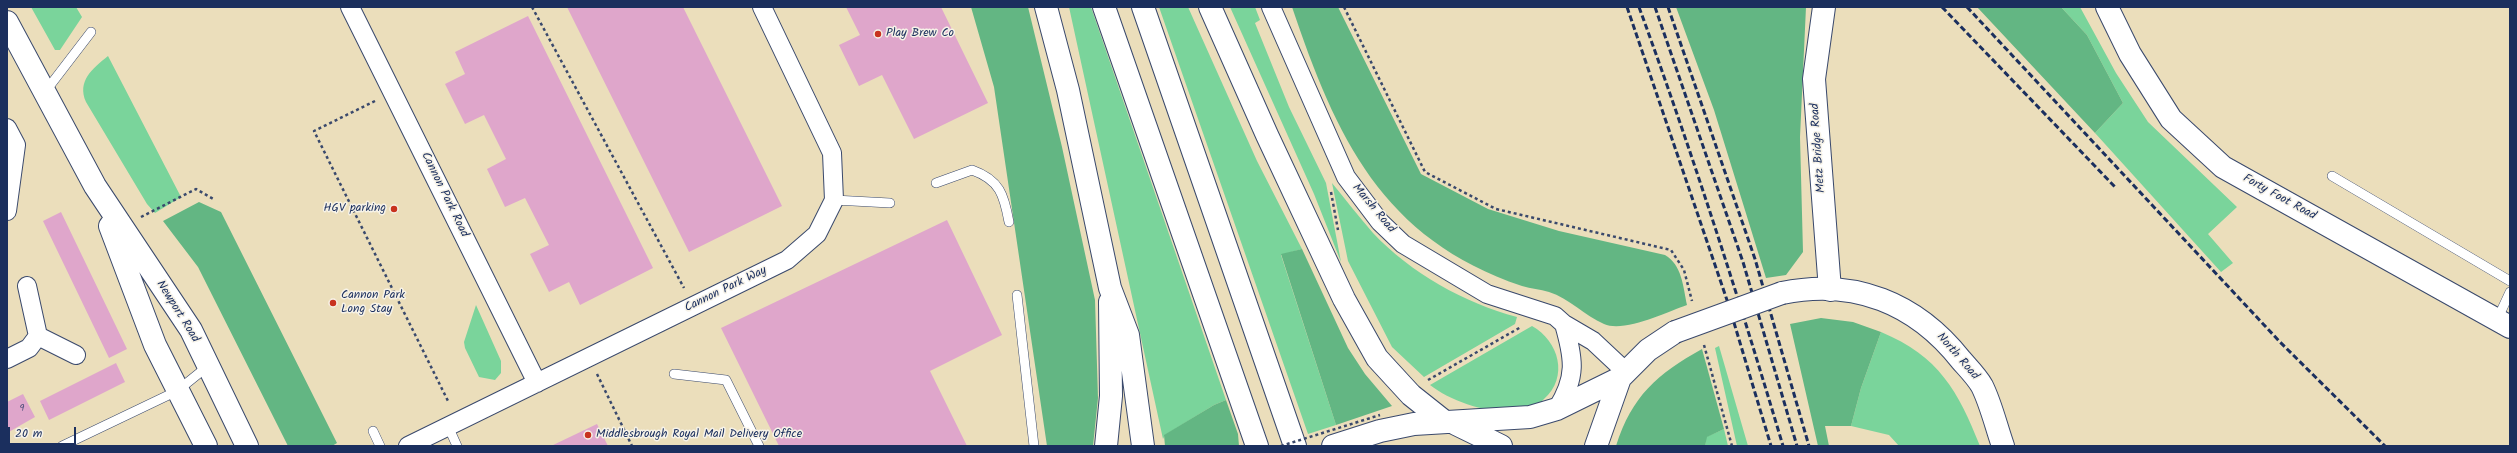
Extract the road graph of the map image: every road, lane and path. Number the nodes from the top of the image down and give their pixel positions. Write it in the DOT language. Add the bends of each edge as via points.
graph roads {
  1 [pos="350,7"];
  2 [pos="532,7"];
  3 [pos="762,7"];
  4 [pos="1046,7"];
  5 [pos="1104,7"];
  6 [pos="1143,7"];
  7 [pos="1210,7"];
  8 [pos="1272,7"];
  9 [pos="1344,7"];
  10 [pos="1824,7"];
  11 [pos="2106,7"];
  12 [pos="7,22"];
  13 [pos="91,32"];
  14 [pos="45,92"];
  15 [pos="392,92"];
  16 [pos="7,128"];
  17 [pos="9,175"];
  18 [pos="2332,176"];
  19 [pos="936,183"];
  20 [pos="95,186"];
  21 [pos="1331,190"];
  22 [pos="215,200"];
  23 [pos="834,200"];
  24 [pos="890,204"];
  25 [pos="7,211"];
  26 [pos="1009,222"];
  27 [pos="121,227"];
  28 [pos="1339,236"];
  29 [pos="2510,281"];
  30 [pos="27,286"];
  31 [pos="1110,288"];
  32 [pos="1830,290"];
  33 [pos="2510,292"];
  34 [pos="1017,295"];
  35 [pos="693,306"];
  36 [pos="1528,307"];
  37 [pos="1694,309"];
  38 [pos="2504,323"];
  39 [pos="1564,324"];
  40 [pos="38,336"];
  41 [pos="1703,339"];
  42 [pos="76,355"];
  43 [pos="589,357"];
  44 [pos="7,359"];
  45 [pos="208,366"];
  46 [pos="674,374"];
  47 [pos="1622,374"];
  48 [pos="537,383"];
  49 [pos="177,390"];
  50 [pos="1411,394"];
  51 [pos="1557,409"];
  52 [pos="1382,422"];
  53 [pos="1450,422"];
  54 [pos="453,424"];
  55 [pos="373,431"];
  56 [pos="62,446"];
  57 [pos="206,446"];
  58 [pos="247,446"];
  59 [pos="380,446"];
  60 [pos="408,446"];
  61 [pos="457,446"];
  62 [pos="632,446"];
  63 [pos="759,446"];
  64 [pos="1034,446"];
  65 [pos="1106,446"];
  66 [pos="1143,446"];
  67 [pos="1257,446"];
  68 [pos="1281,446"];
  69 [pos="1295,446"];
  70 [pos="1333,446"];
  71 [pos="1501,446"];
  72 [pos="1596,446"];
  73 [pos="1732,446"];
  74 [pos="2003,446"];
  1 -- 15 [label="street, Cannon Park Road"];
  2 -- 35 [label="path"];
  3 -- 23 [label="street, Cannon Park Way" via="832,153"];
  4 -- 31 [label="main road" via="1068,90"];
  5 -- 67 [label="main road"];
  6 -- 69 [label="main road"];
  7 -- 50 [label="main road" via="1344,299 1377,358"];
  8 -- 36 [label="street, Marsh Road" via="1346,177 1380,222 1403,244 1446,271 1487,294"];
  9 -- 37 [label="path" via="1425,172 1496,209 1671,250 1684,270"];
  10 -- 32 [label="main road, Metz Bridge Road" via="1814,79"];
  11 -- 38 [label="main road, Forty Foot Road" via="2130,54 2171,119 2224,167"];
  12 -- 14 [label="main road, Newport Road"];
  13 -- 14 [label="lane"];
  14 -- 20 [label="main road, Newport Road"];
  15 -- 48 [label="street, Cannon Park Road"];
  15 -- 54 [label="path" via="314,131"];
  16 -- 17 [label="street" via="16,145"];
  17 -- 25 [label="street"];
  18 -- 29 [label="lane"];
  19 -- 26 [label="lane" via="972,170 986,175 998,186"];
  20 -- 27 [label="main road, Newport Road"];
  20 -- 49 [label="main road, Newport Road" via="155,346"];
  21 -- 28 [label="path"];
  22 -- 27 [label="path" via="196,190"];
  23 -- 24 [label="lane"];
  23 -- 35 [label="street, Cannon Park Way" via="817,234 787,260"];
  27 -- 45 [label="main road, Newport Road" via="191,330"];
  30 -- 40 [label="street"];
  31 -- 65 [label="main road" via="1111,396"];
  31 -- 66 [label="main road" via="1128,335"];
  32 -- 47 [label="main road, North Road, bridge" via="1802,289 1782,293 1674,332 1648,350"];
  32 -- 74 [label="main road, North Road" via="1862,293 1897,304 1943,337 1982,385"];
  33 -- 38 [label="lane"];
  34 -- 64 [label="lane"];
  35 -- 43 [label="street, Cannon Park Way"];
  36 -- 39 [label="street, Marsh Road" via="1555,316"];
  36 -- 50 [label="path" via="1522,326 1422,384"];
  39 -- 47 [label="street, Marsh Road" via="1593,340"];
  39 -- 51 [label="street" via="1573,354 1572,375 1567,393"];
  40 -- 42 [label="street"];
  40 -- 44 [label="street" via="29,348"];
  41 -- 73 [label="path"];
  43 -- 48 [label="street, Cannon Park Way"];
  43 -- 62 [label="path"];
  45 -- 49 [label="lane"];
  45 -- 58 [label="main road, Newport Road"];
  46 -- 63 [label="lane" via="726,380"];
  47 -- 51 [label="main road"];
  47 -- 72 [label="main road"];
  48 -- 54 [label="street, Cannon Park Way"];
  49 -- 56 [label="lane"];
  49 -- 57 [label="main road, Newport Road"];
  50 -- 52 [label="path"];
  50 -- 53 [label="main road"];
  51 -- 53 [label="main road" via="1530,417"];
  52 -- 53 [label="main road"];
  52 -- 68 [label="path, bridge"];
  52 -- 70 [label="main road"];
  53 -- 71 [label="main road"];
  54 -- 60 [label="street, Cannon Park Way"];
  54 -- 61 [label="lane"];
  55 -- 59 [label="lane"];
}
